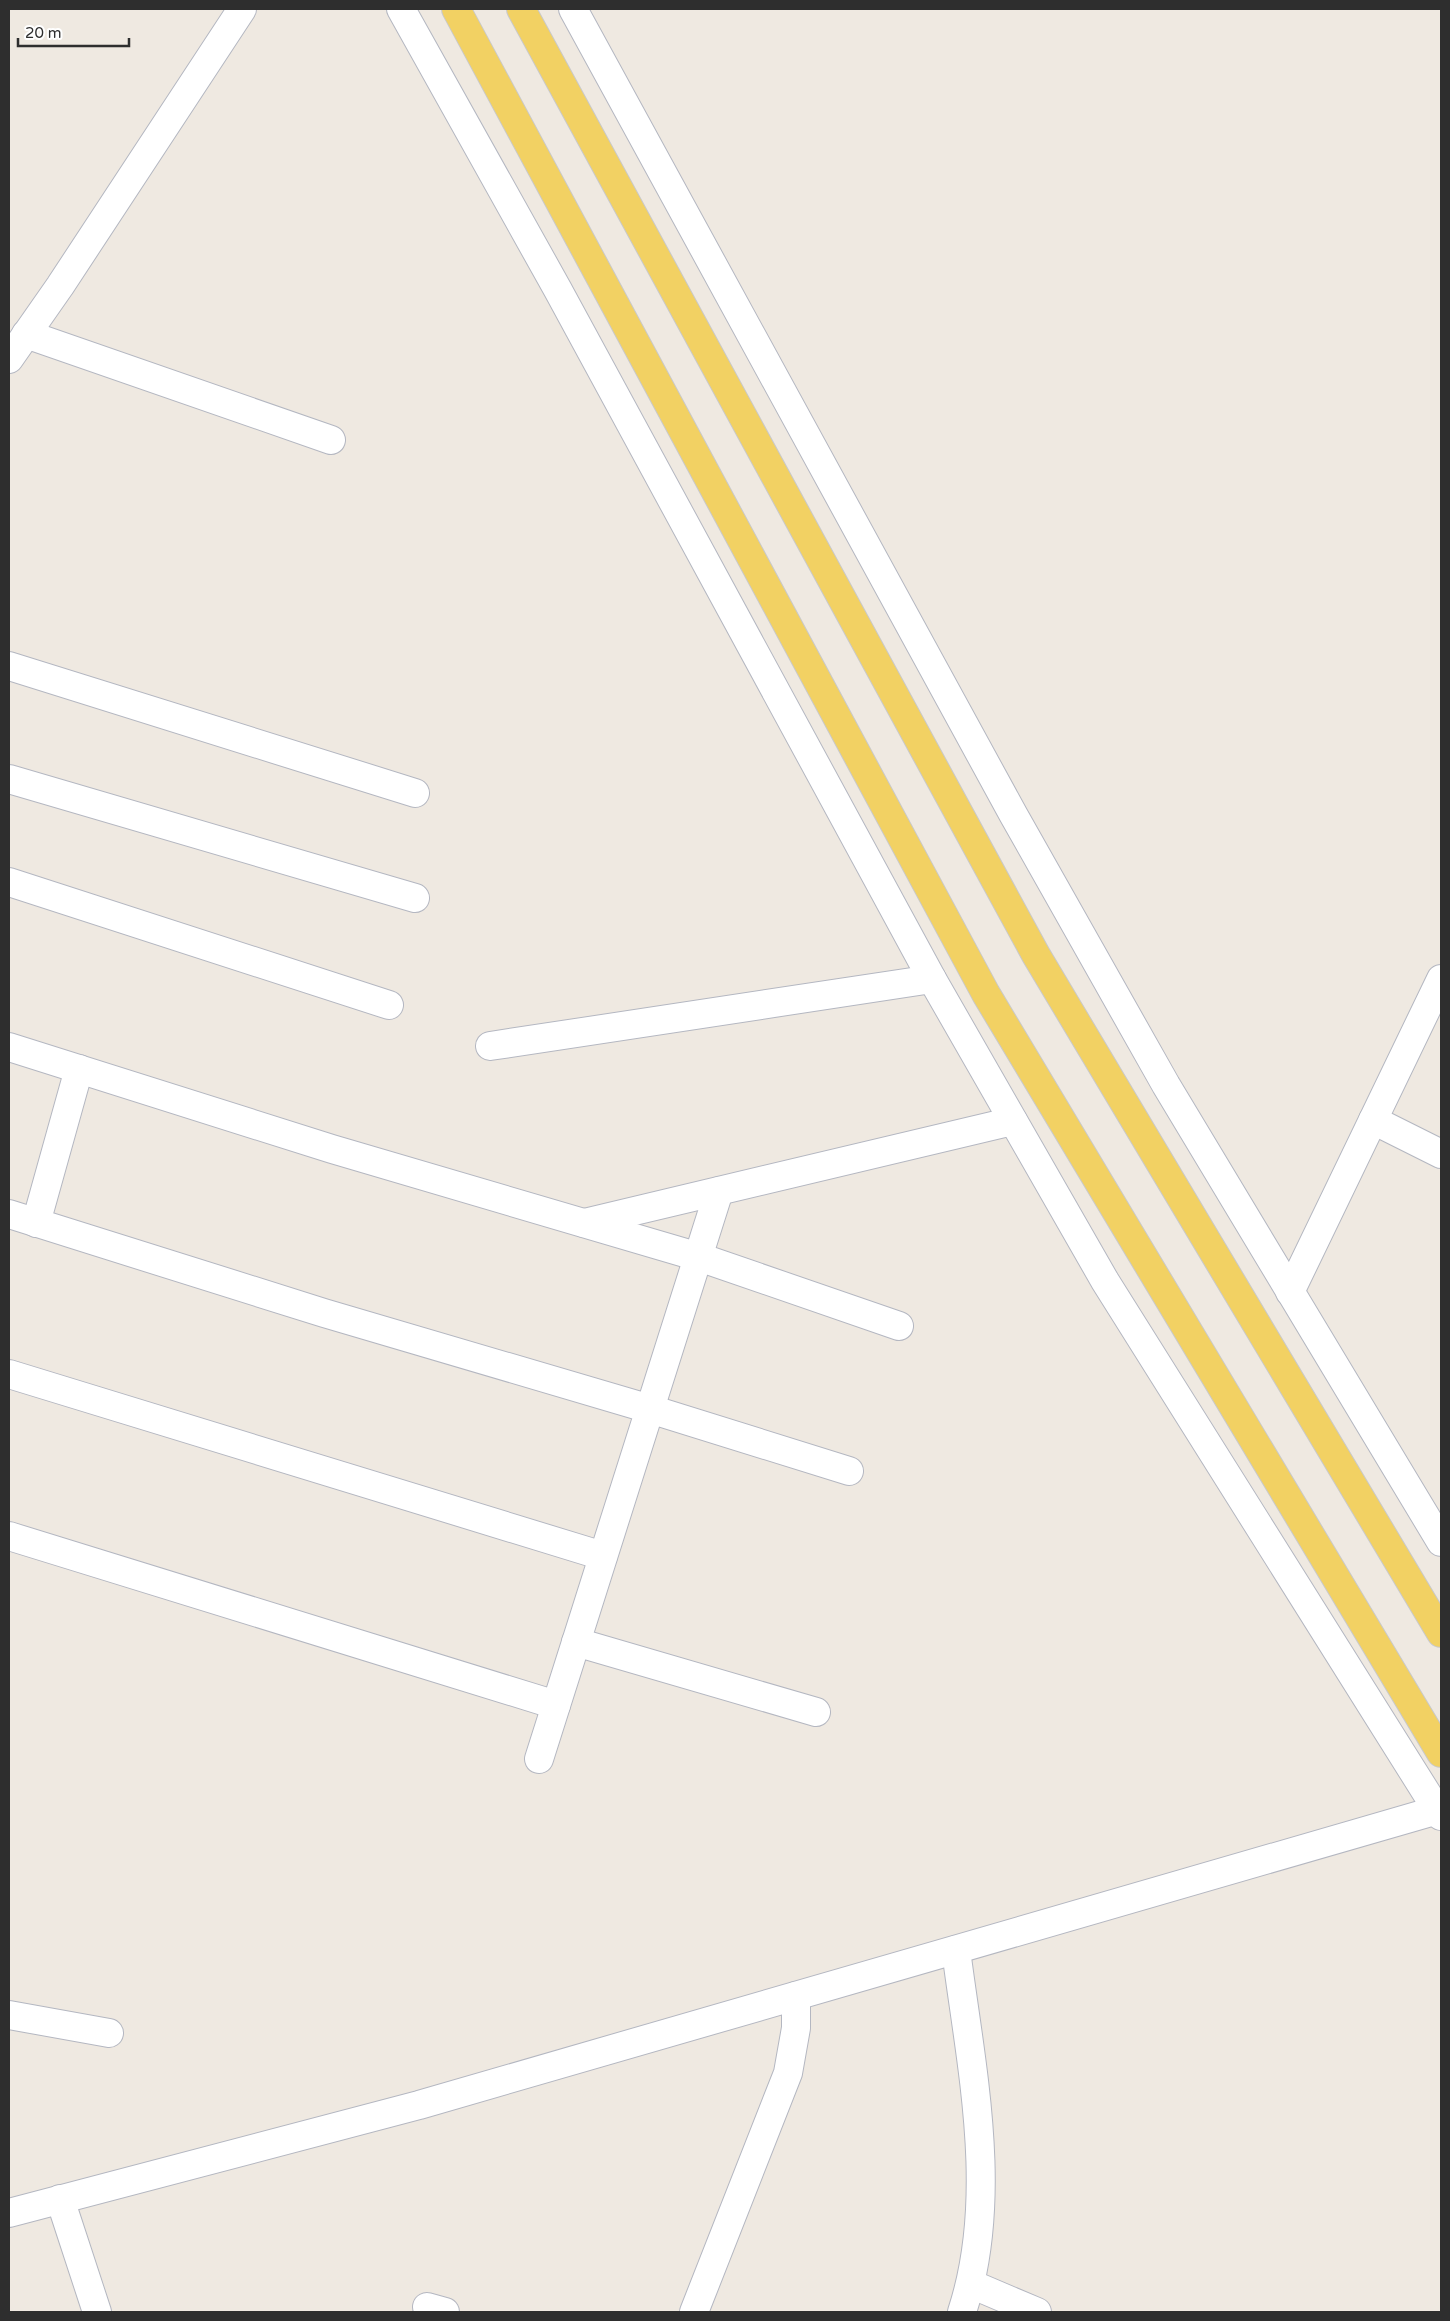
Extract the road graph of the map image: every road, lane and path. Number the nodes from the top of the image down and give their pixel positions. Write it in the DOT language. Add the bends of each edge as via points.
graph roads {
  1 [pos="242,9"];
  2 [pos="401,9"];
  3 [pos="456,9"];
  4 [pos="521,9"];
  5 [pos="573,9"];
  6 [pos="26,334"];
  7 [pos="9,359"];
  8 [pos="330,440"];
  9 [pos="9,666"];
  10 [pos="9,779"];
  11 [pos="415,792"];
  12 [pos="9,882"];
  13 [pos="415,898"];
  14 [pos="932,978"];
  15 [pos="1441,979"];
  16 [pos="389,1005"];
  17 [pos="490,1046"];
  18 [pos="9,1047"];
  19 [pos="79,1069"];
  20 [pos="1373,1120"];
  21 [pos="1013,1121"];
  22 [pos="1441,1154"];
  23 [pos="719,1191"];
  24 [pos="9,1214"];
  25 [pos="36,1222"];
  26 [pos="582,1224"];
  27 [pos="699,1257"];
  28 [pos="1290,1292"];
  29 [pos="899,1326"];
  30 [pos="9,1374"];
  31 [pos="650,1409"];
  32 [pos="849,1470"];
  33 [pos="9,1536"];
  34 [pos="1441,1542"];
  35 [pos="603,1556"];
  36 [pos="1441,1633"];
  37 [pos="576,1642"];
  38 [pos="556,1705"];
  39 [pos="816,1712"];
  40 [pos="1441,1753"];
  41 [pos="539,1759"];
  42 [pos="1440,1812"];
  43 [pos="956,1950"];
  44 [pos="796,1996"];
  45 [pos="9,2016"];
  46 [pos="109,2033"];
  47 [pos="60,2199"];
  48 [pos="9,2213"];
  49 [pos="971,2284"];
  50 [pos="97,2312"];
  51 [pos="694,2312"];
  52 [pos="962,2312"];
  53 [pos="1037,2312"];
  1 -- 6 [label="street"];
  2 -- 14 [label="street" via="558,290"];
  3 -- 40 [label="main road" via="986,994"];
  4 -- 36 [label="main road" via="1036,955"];
  5 -- 28 [label="street" via="1022,831 1166,1085"];
  6 -- 7 [label="street"];
  6 -- 8 [label="street"];
  9 -- 11 [label="street"];
  10 -- 13 [label="street"];
  12 -- 16 [label="street"];
  14 -- 17 [label="street"];
  14 -- 21 [label="street"];
  15 -- 20 [label="street"];
  18 -- 19 [label="street"];
  19 -- 25 [label="street"];
  19 -- 26 [label="street"];
  20 -- 22 [label="street"];
  20 -- 28 [label="street"];
  21 -- 23 [label="street"];
  21 -- 42 [label="street" via="1105,1281"];
  23 -- 26 [label="street"];
  23 -- 27 [label="street"];
  24 -- 25 [label="street"];
  25 -- 31 [label="street" via="324,1313"];
  26 -- 27 [label="street"];
  27 -- 29 [label="street"];
  27 -- 31 [label="street"];
  28 -- 34 [label="street"];
  30 -- 35 [label="street"];
  31 -- 32 [label="street"];
  31 -- 35 [label="street"];
  33 -- 38 [label="street"];
  35 -- 37 [label="street"];
  37 -- 38 [label="street"];
  37 -- 39 [label="street"];
  38 -- 41 [label="street"];
  42 -- 43 [label="street"];
  43 -- 44 [label="street"];
  43 -- 49 [label="street" via="979,2146 978,2248"];
  44 -- 47 [label="street" via="419,2105"];
  44 -- 51 [label="street" via="796,2028 788,2073"];
  45 -- 46 [label="street"];
  47 -- 48 [label="street"];
  47 -- 50 [label="street"];
  49 -- 52 [label="street"];
  49 -- 53 [label="street"];
}
